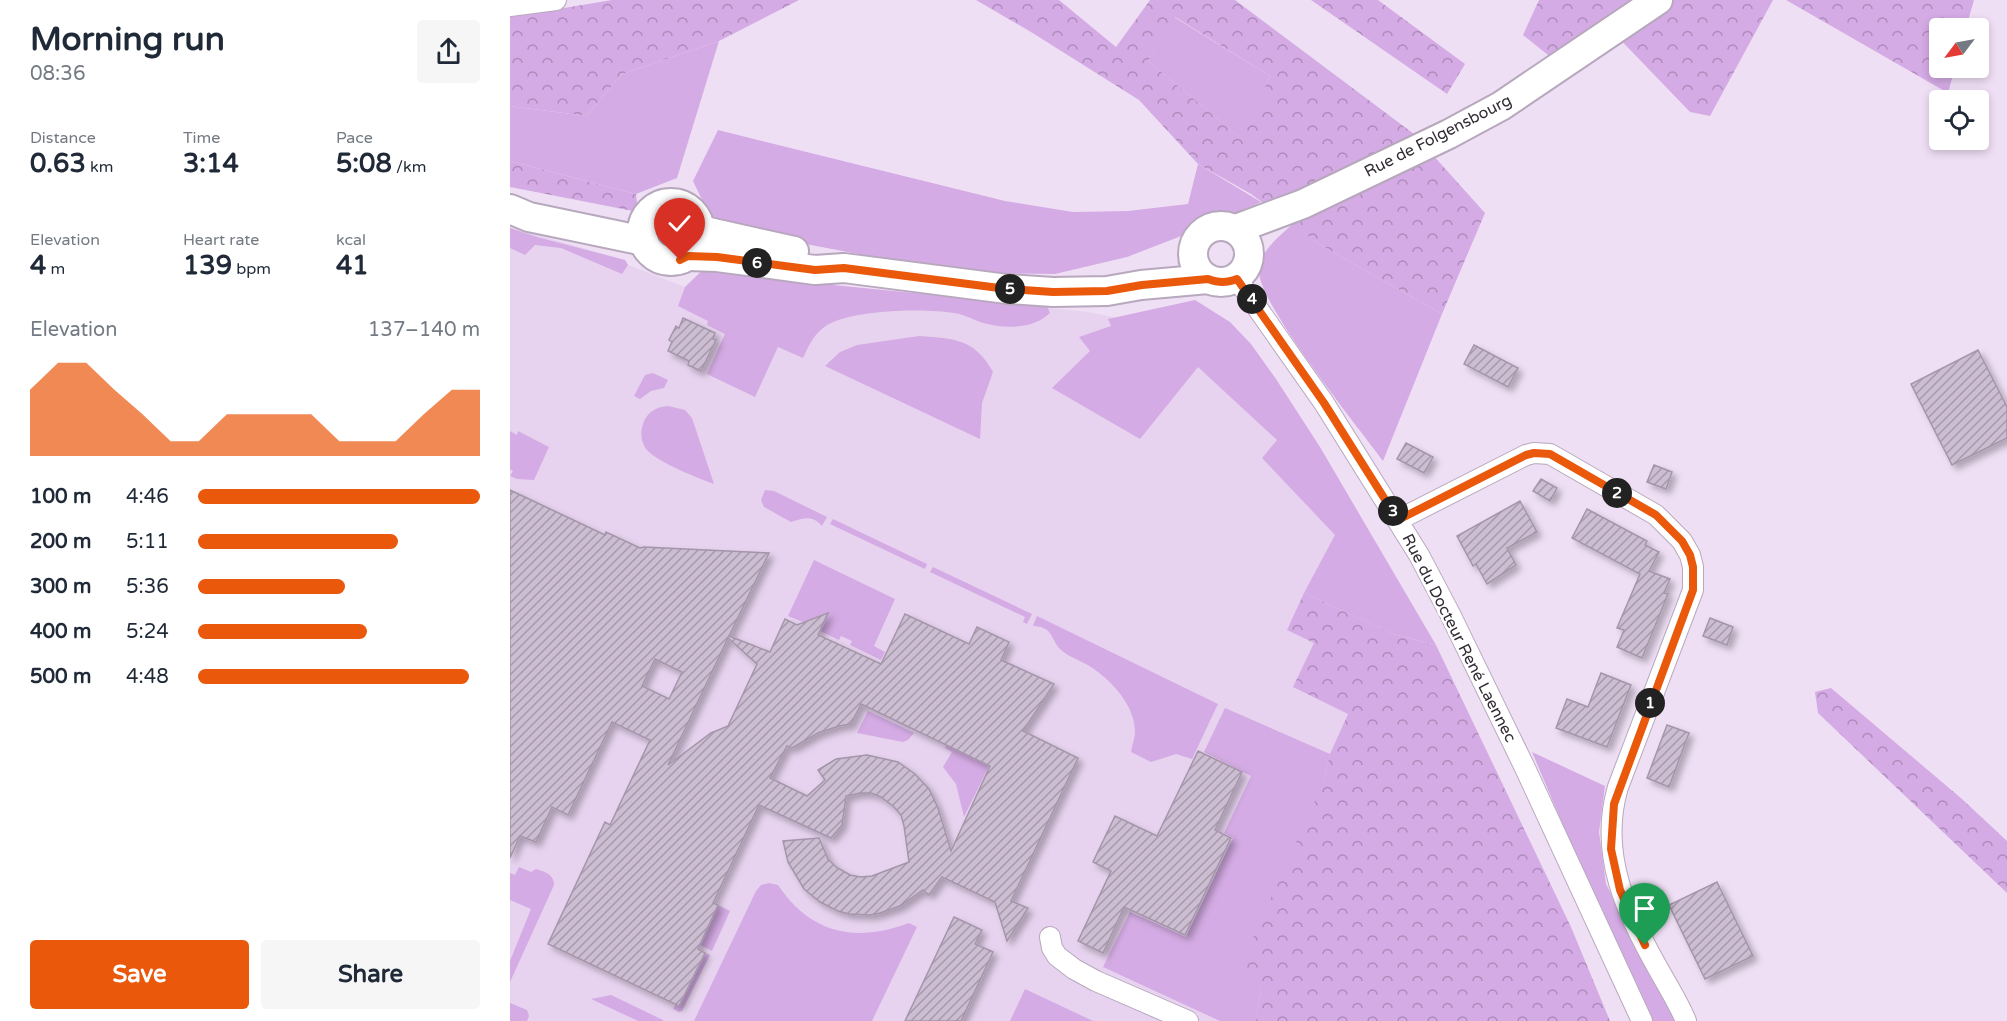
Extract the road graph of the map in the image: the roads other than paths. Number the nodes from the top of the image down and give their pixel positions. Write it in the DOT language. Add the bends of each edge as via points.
graph roads {
  1 [pos="556,0"];
  2 [pos="1658,0"];
  3 [pos="510,6"];
  4 [pos="510,204"];
  5 [pos="1303,204"];
  6 [pos="510,209"];
  7 [pos="699,228"];
  8 [pos="1236,229"];
  9 [pos="644,231"];
  10 [pos="1193,253"];
  11 [pos="1251,254"];
  12 [pos="688,256"];
  13 [pos="844,268"];
  14 [pos="1208,279"];
  15 [pos="1237,279"];
  16 [pos="1142,285"];
  17 [pos="1398,520"];
  18 [pos="1050,937"];
  19 [pos="1188,1021"];
  20 [pos="1642,1021"];
  21 [pos="1686,1021"];
  1 -- 3 [label="street"];
  2 -- 5 [label="main road, Rue de Folgensbourg" via="1501,106"];
  4 -- 9 [label="main road" via="531,204"];
  5 -- 8 [label="main road, Rue de Folgensbourg"];
  5 -- 11 [label="main road, Rue de Folgensbourg"];
  6 -- 9 [label="main road" via="529,217"];
  7 -- 9 [label="main road" via="692,213 678,204 655,208"];
  7 -- 12 [label="main road" via="698,243"];
  7 -- 13 [label="main road" via="819,256"];
  8 -- 10 [label="main road" via="1224,225 1202,232"];
  8 -- 11 [label="main road"];
  9 -- 12 [label="main road" via="648,249 662,260"];
  10 -- 14 [label="main road" via="1194,263"];
  10 -- 16 [label="main road"];
  11 -- 15 [label="main road" via="1249,264"];
  12 -- 13 [label="main road" via="815,270"];
  13 -- 16 [label="main road" via="1053,292 1107,291"];
  14 -- 15 [label="main road"];
  14 -- 16 [label="main road"];
  15 -- 17 [label="street, Rue du Docteur René Laennec" via="1324,403"];
  17 -- 20 [label="street, Rue du Docteur René Laennec" via="1450,614"];
  17 -- 21 [label="street" via="1526,455 1550,454 1656,515 1682,541 1693,567 1693,590 1618,788 1611,849 1620,890"];
  18 -- 19 [label="street" via="1057,956 1074,969"];
}
